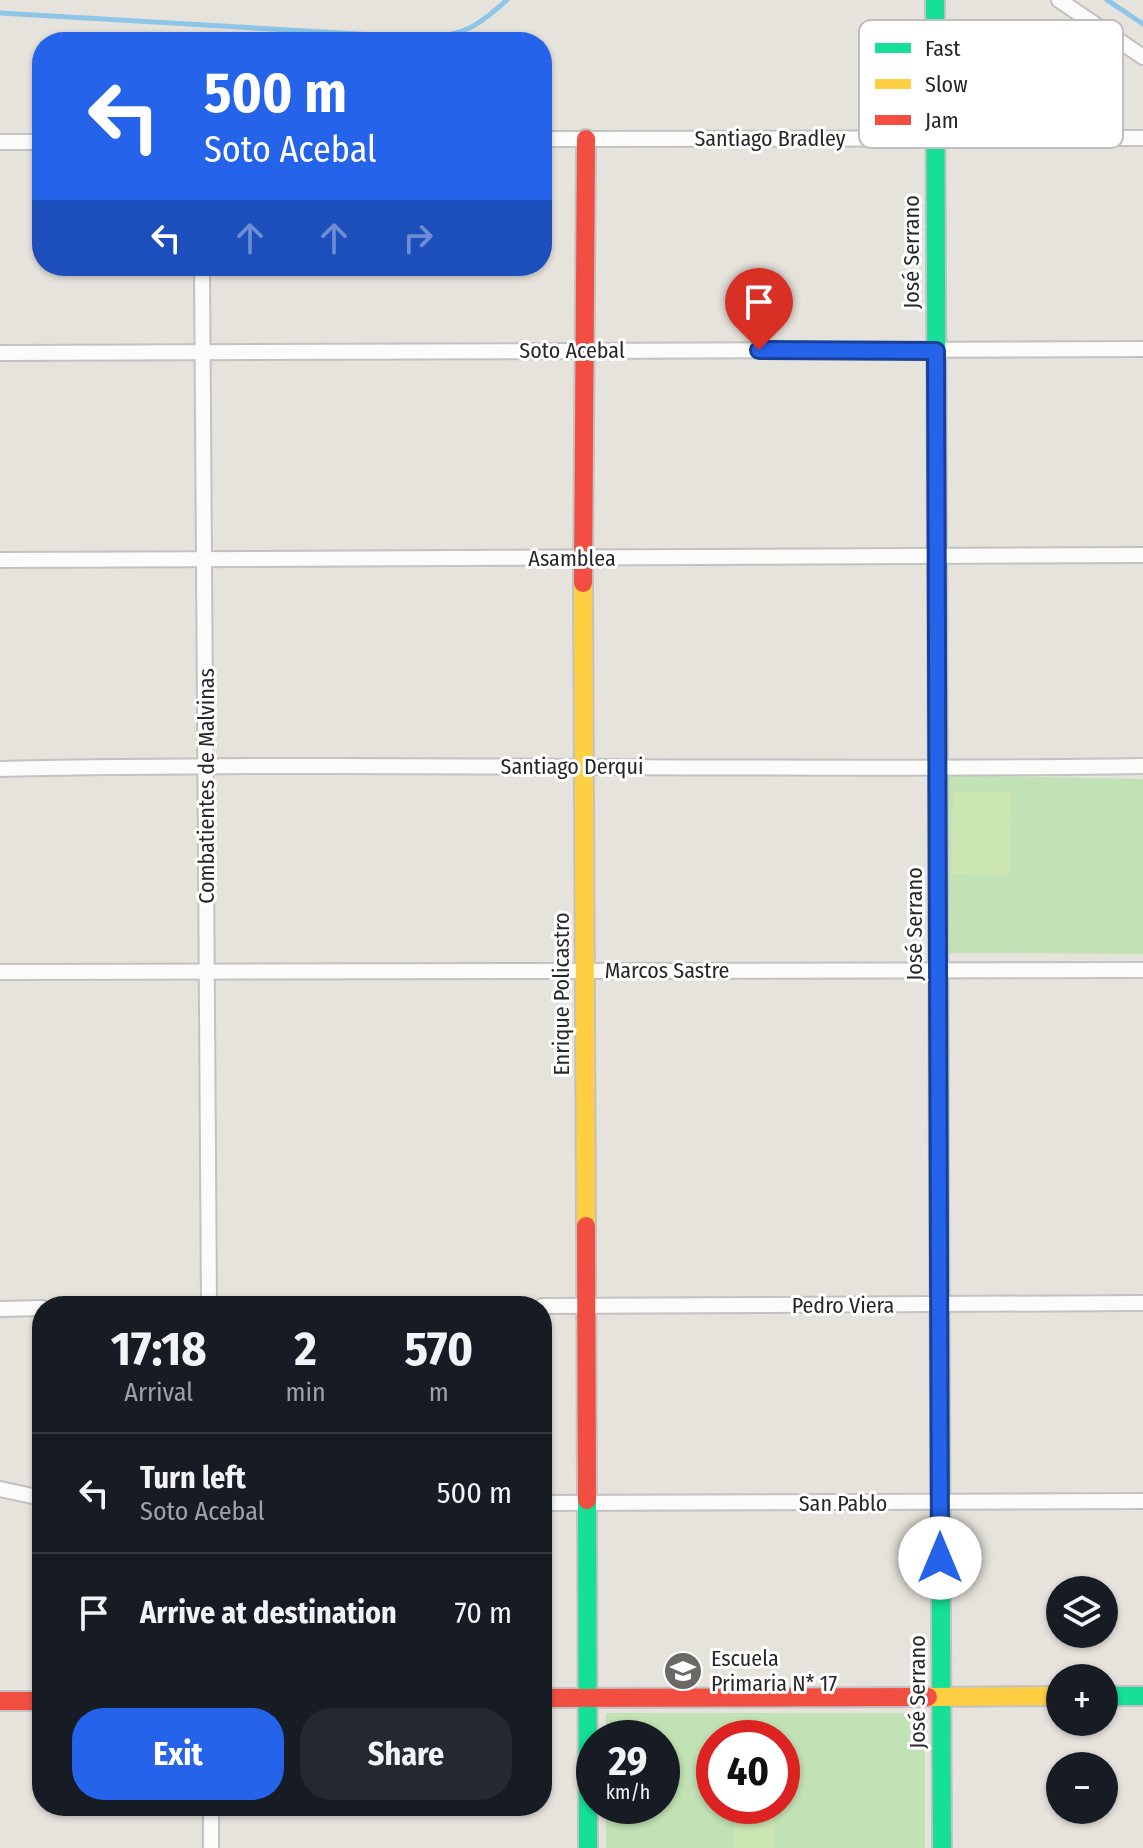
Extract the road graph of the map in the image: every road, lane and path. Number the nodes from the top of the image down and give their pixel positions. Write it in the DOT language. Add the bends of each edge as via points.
graph roads {
  1 [pos="1059,0"];
  2 [pos="1088,20"];
  3 [pos="1123,43"];
  4 [pos="1143,57"];
  5 [pos="859,138"];
  6 [pos="552,139"];
  7 [pos="586,139"];
  8 [pos="0,142"];
  9 [pos="32,142"];
  10 [pos="935,148"];
  11 [pos="202,276"];
  12 [pos="582,349"];
  13 [pos="1143,349"];
  14 [pos="936,351"];
  15 [pos="0,353"];
  16 [pos="204,353"];
  17 [pos="1143,555"];
  18 [pos="936,556"];
  19 [pos="206,558"];
  20 [pos="584,558"];
  21 [pos="0,560"];
  22 [pos="205,765"];
  23 [pos="585,765"];
  24 [pos="1143,766"];
  25 [pos="0,769"];
  26 [pos="937,770"];
  27 [pos="585,969"];
  28 [pos="1143,970"];
  29 [pos="938,971"];
  30 [pos="0,972"];
  31 [pos="208,972"];
  32 [pos="209,1296"];
  33 [pos="1143,1303"];
  34 [pos="939,1305"];
  35 [pos="552,1306"];
  36 [pos="588,1306"];
  37 [pos="32,1308"];
  38 [pos="0,1309"];
  39 [pos="0,1489"];
  40 [pos="32,1496"];
  41 [pos="1143,1501"];
  42 [pos="587,1502"];
  43 [pos="552,1503"];
  44 [pos="940,1503"];
  45 [pos="941,1696"];
  46 [pos="1046,1696"];
  47 [pos="1118,1696"];
  48 [pos="1143,1696"];
  49 [pos="552,1698"];
  50 [pos="586,1698"];
  51 [pos="0,1701"];
  52 [pos="32,1701"];
  53 [pos="211,1816"];
  54 [pos="211,1848"];
  55 [pos="588,1848"];
  56 [pos="942,1848"];
  1 -- 2 [label="street"];
  3 -- 4 [label="street"];
  5 -- 7 [label="street, Santiago Bradley"];
  6 -- 7 [label="street, Santiago Bradley"];
  7 -- 12 [label="street, Enrique Policastro"];
  8 -- 9 [label="street"];
  10 -- 14 [label="street, José Serrano"];
  11 -- 16 [label="street, Combatientes de Malvinas"];
  12 -- 14 [label="street, Soto Acebal"];
  12 -- 16 [label="street, Soto Acebal"];
  12 -- 20 [label="street, Enrique Policastro"];
  13 -- 14 [label="street, Soto Acebal"];
  14 -- 18 [label="street, José Serrano"];
  15 -- 16 [label="street, Soto Acebal"];
  16 -- 19 [label="street, Combatientes de Malvinas"];
  17 -- 18 [label="street, Asamblea"];
  18 -- 20 [label="street, Asamblea"];
  18 -- 26 [label="street, José Serrano"];
  19 -- 20 [label="street, Asamblea"];
  19 -- 21 [label="street, Asamblea"];
  19 -- 22 [label="street, Combatientes de Malvinas"];
  20 -- 23 [label="street, Enrique Policastro"];
  22 -- 23 [label="street, Santiago Derqui"];
  22 -- 25 [label="street, Santiago Derqui"];
  22 -- 31 [label="street, Combatientes de Malvinas"];
  23 -- 26 [label="street, Santiago Derqui"];
  23 -- 27 [label="street, Enrique Policastro"];
  24 -- 26 [label="street, Santiago Derqui"];
  26 -- 29 [label="street, José Serrano"];
  27 -- 29 [label="street, Marcos Sastre"];
  27 -- 31 [label="street, Marcos Sastre"];
  27 -- 36 [label="street, Enrique Policastro"];
  28 -- 29 [label="street, Marcos Sastre"];
  29 -- 34 [label="street, José Serrano"];
  30 -- 31 [label="street, Marcos Sastre"];
  31 -- 32 [label="street, Combatientes de Malvinas"];
  33 -- 34 [label="street, Pedro Viera"];
  34 -- 36 [label="street, Pedro Viera"];
  34 -- 44 [label="street, José Serrano"];
  35 -- 36 [label="street, Pedro Viera"];
  36 -- 42 [label="street, Enrique Policastro"];
  37 -- 38 [label="street"];
  39 -- 40 [label="street"];
  41 -- 44 [label="street, San Pablo"];
  42 -- 43 [label="street, San Pablo"];
  42 -- 44 [label="street, San Pablo"];
  42 -- 50 [label="street, Enrique Policastro"];
  44 -- 45 [label="street, José Serrano"];
  45 -- 46 [label="street"];
  45 -- 50 [label="street"];
  45 -- 56 [label="street, José Serrano"];
  47 -- 48 [label="street"];
  49 -- 50 [label="street"];
  50 -- 55 [label="street, Enrique Policastro"];
  51 -- 52 [label="street"];
  53 -- 54 [label="street"];
}
